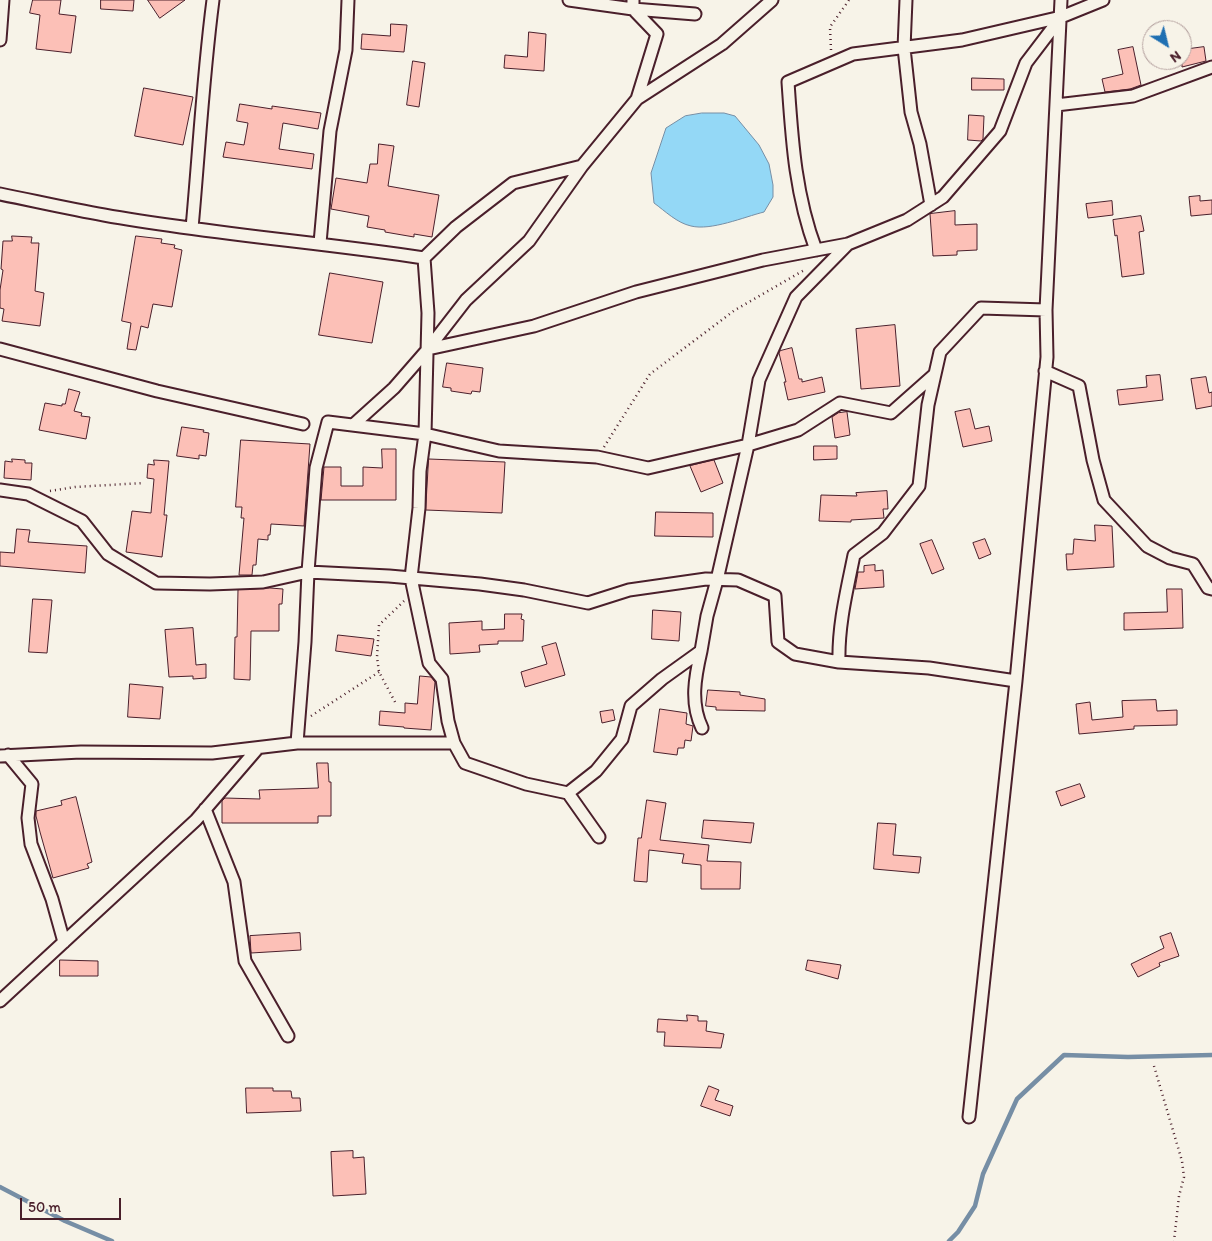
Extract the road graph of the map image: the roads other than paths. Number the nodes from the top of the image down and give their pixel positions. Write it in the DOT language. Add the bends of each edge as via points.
graph roads {
  1 [pos="3,0"];
  2 [pos="213,0"];
  3 [pos="348,0"];
  4 [pos="569,0"];
  5 [pos="772,0"];
  6 [pos="906,0"];
  7 [pos="1061,0"];
  8 [pos="1103,0"];
  9 [pos="633,5"];
  10 [pos="695,14"];
  11 [pos="1061,17"];
  12 [pos="0,40"];
  13 [pos="904,48"];
  14 [pos="1212,67"];
  15 [pos="637,99"];
  16 [pos="1056,105"];
  17 [pos="582,166"];
  18 [pos="0,194"];
  19 [pos="930,205"];
  20 [pos="192,228"];
  21 [pos="320,243"];
  22 [pos="848,244"];
  23 [pos="816,250"];
  24 [pos="424,258"];
  25 [pos="1046,310"];
  26 [pos="428,349"];
  27 [pos="0,350"];
  28 [pos="1045,371"];
  29 [pos="935,374"];
  30 [pos="303,424"];
  31 [pos="353,425"];
  32 [pos="425,434"];
  33 [pos="748,445"];
  34 [pos="0,490"];
  35 [pos="308,572"];
  36 [pos="411,578"];
  37 [pos="717,580"];
  38 [pos="1212,589"];
  39 [pos="701,651"];
  40 [pos="839,662"];
  41 [pos="1016,681"];
  42 [pos="702,728"];
  43 [pos="297,743"];
  44 [pos="454,743"];
  45 [pos="258,748"];
  46 [pos="4,755"];
  47 [pos="568,793"];
  48 [pos="205,809"];
  49 [pos="599,837"];
  50 [pos="64,942"];
  51 [pos="0,1001"];
  52 [pos="288,1036"];
  53 [pos="969,1117"];
  1 -- 12 [label="street"];
  2 -- 20 [label="street"];
  3 -- 21 [label="street" via="346,50 330,131"];
  4 -- 9 [label="street"];
  5 -- 15 [label="street" via="722,44"];
  6 -- 13 [label="street"];
  7 -- 11 [label="street"];
  8 -- 11 [label="street"];
  9 -- 10 [label="street"];
  9 -- 15 [label="street" via="657,34"];
  11 -- 13 [label="street" via="962,40"];
  11 -- 16 [label="street"];
  11 -- 19 [label="street" via="1026,63 1000,131 944,197"];
  13 -- 19 [label="street" via="912,112"];
  13 -- 23 [label="street" via="853,54 788,82 794,165"];
  14 -- 16 [label="street" via="1133,96"];
  15 -- 17 [label="street"];
  16 -- 25 [label="street"];
  17 -- 24 [label="street" via="513,183 456,227"];
  17 -- 26 [label="street" via="529,241 466,300"];
  18 -- 20 [label="street"];
  19 -- 22 [label="street" via="907,220"];
  20 -- 21 [label="street"];
  21 -- 24 [label="street"];
  22 -- 23 [label="street"];
  22 -- 33 [label="street" via="796,297 759,380"];
  23 -- 26 [label="street" via="636,292 534,326"];
  24 -- 26 [label="street"];
  25 -- 28 [label="street"];
  25 -- 29 [label="street" via="981,308 940,352"];
  26 -- 31 [label="street" via="394,388"];
  26 -- 32 [label="street"];
  27 -- 30 [label="street"];
  28 -- 38 [label="street" via="1079,386 1104,500 1147,546 1170,558 1193,564 1208,588"];
  28 -- 41 [label="street"];
  29 -- 33 [label="street" via="892,413 840,403 798,430"];
  29 -- 40 [label="street" via="928,405 919,486 883,533 854,555 840,624"];
  31 -- 32 [label="street"];
  31 -- 35 [label="street" via="328,422 316,468"];
  32 -- 33 [label="street" via="499,451 597,457 648,468"];
  32 -- 36 [label="street"];
  33 -- 37 [label="street"];
  34 -- 35 [label="street" via="28,494 82,521 108,554 156,583 263,582"];
  35 -- 36 [label="street"];
  35 -- 43 [label="street"];
  36 -- 37 [label="street" via="515,589 588,603 629,590"];
  36 -- 44 [label="street" via="429,663 442,679"];
  37 -- 39 [label="street"];
  37 -- 40 [label="street" via="738,580 775,596 778,642 795,654"];
  39 -- 42 [label="street" via="695,679 695,702"];
  39 -- 47 [label="street" via="631,706 622,739 596,771"];
  40 -- 41 [label="street" via="930,668"];
  41 -- 53 [label="street"];
  43 -- 44 [label="street"];
  43 -- 45 [label="street"];
  44 -- 47 [label="street" via="465,763 526,784"];
  45 -- 46 [label="street" via="212,753"];
  45 -- 48 [label="street"];
  46 -- 50 [label="street" via="32,784 28,818 31,844"];
  47 -- 49 [label="street"];
  48 -- 50 [label="street"];
  48 -- 52 [label="street" via="234,882 245,961"];
  50 -- 51 [label="street"];
}
